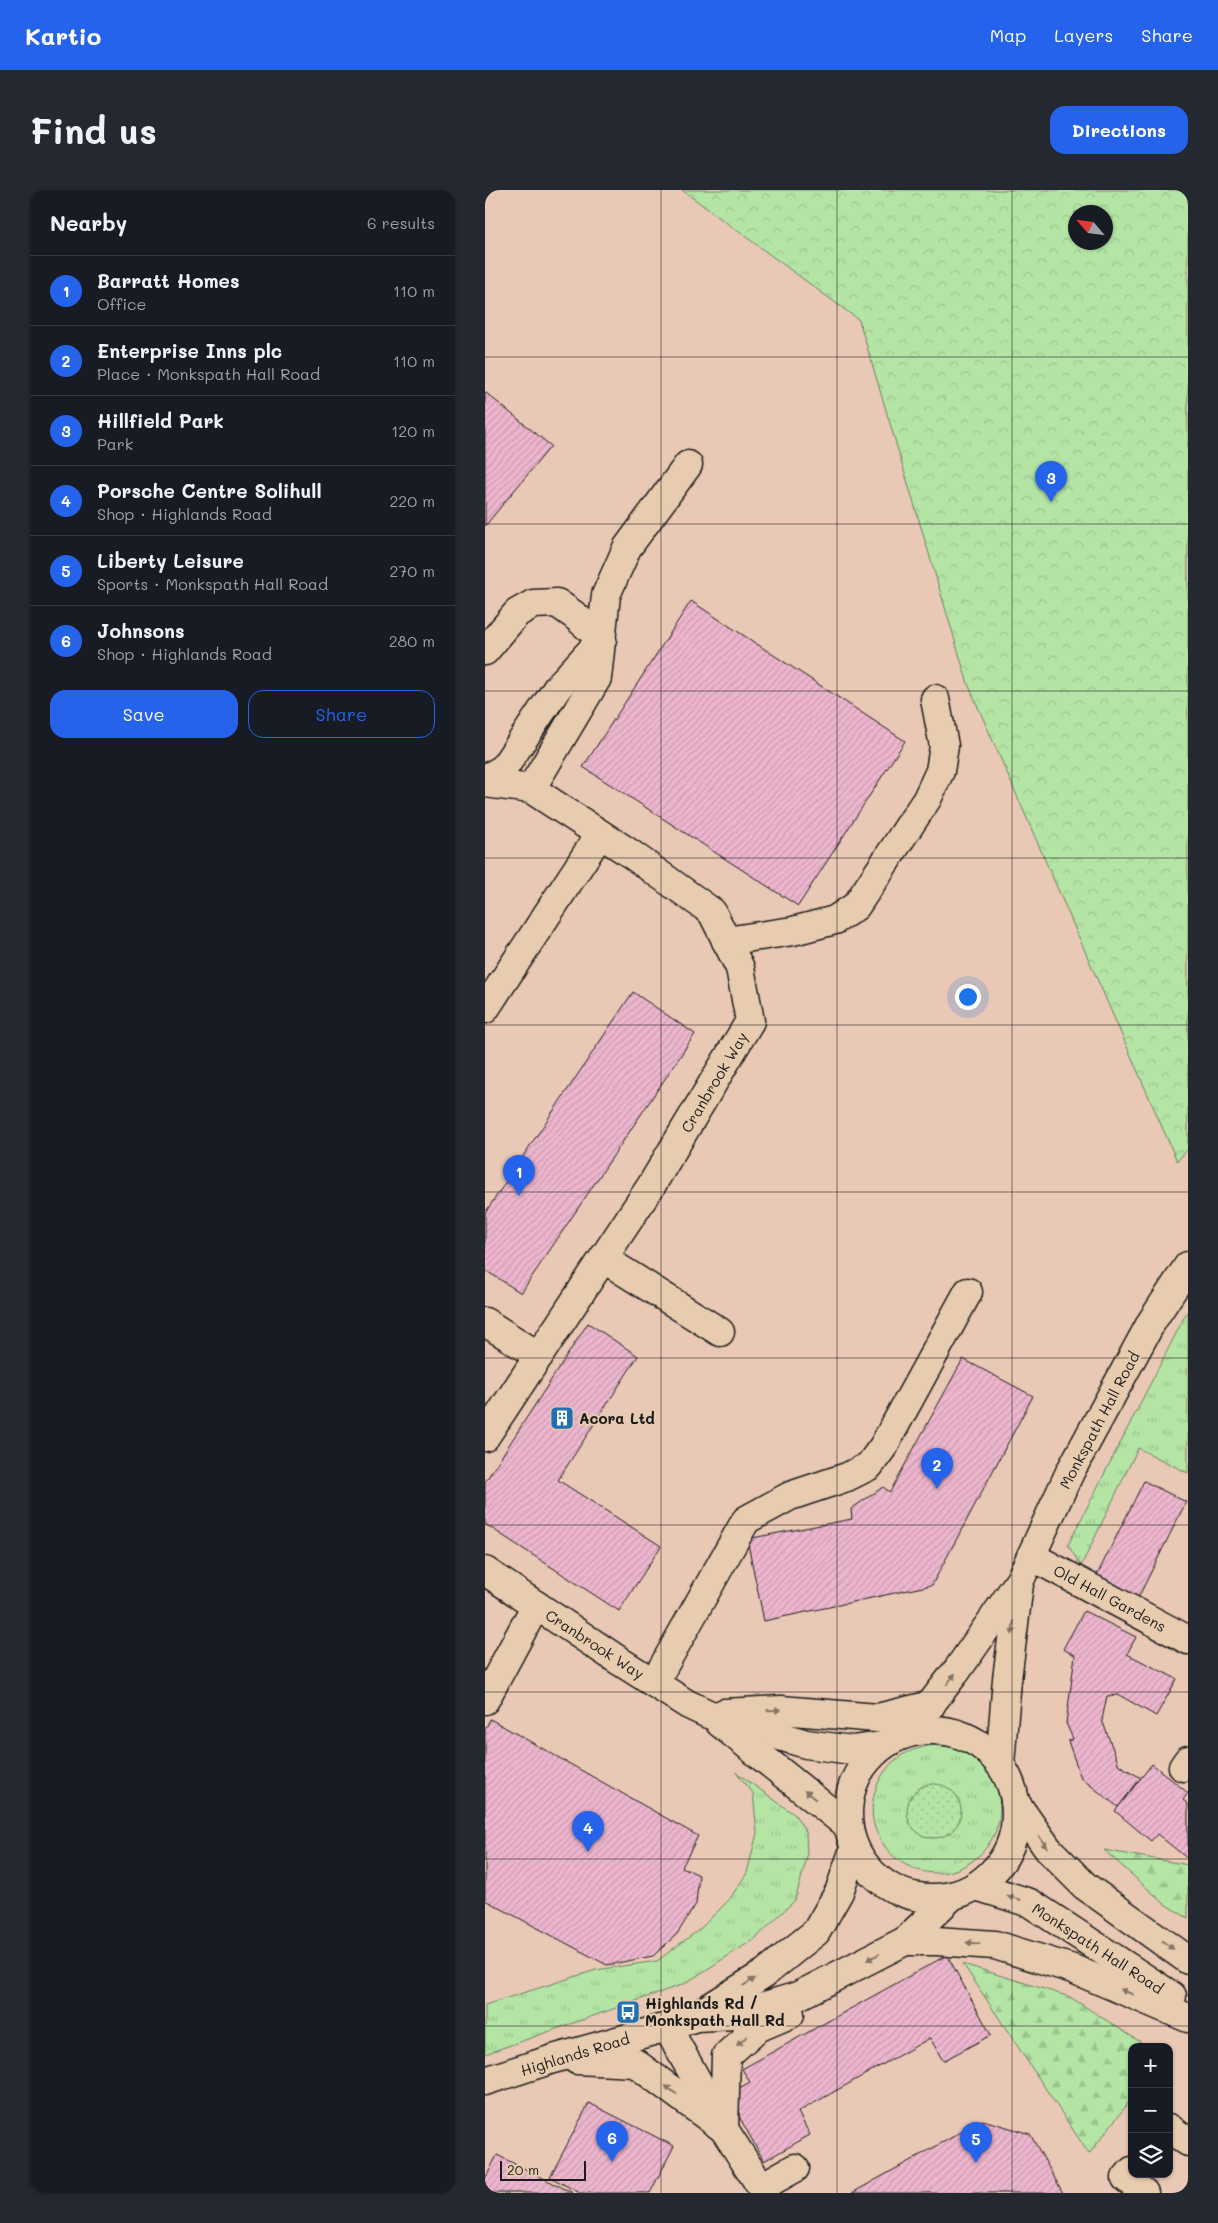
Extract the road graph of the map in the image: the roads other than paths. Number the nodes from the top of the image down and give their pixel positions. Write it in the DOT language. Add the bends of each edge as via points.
graph roads {
  1 [pos="688,465"];
  2 [pos="602,639"];
  3 [pos="485,652"];
  4 [pos="935,699"];
  5 [pos="485,779"];
  6 [pos="485,783"];
  7 [pos="531,790"];
  8 [pos="600,834"];
  9 [pos="726,941"];
  10 [pos="485,1009"];
  11 [pos="604,1259"];
  12 [pos="1188,1266"];
  13 [pos="968,1292"];
  14 [pos="485,1322"];
  15 [pos="720,1332"];
  16 [pos="539,1356"];
  17 [pos="485,1437"];
  18 [pos="1031,1556"];
  19 [pos="485,1571"];
  20 [pos="1020,1580"];
  21 [pos="536,1605"];
  22 [pos="1188,1640"];
  23 [pos="654,1683"];
  24 [pos="485,1700"];
  25 [pos="931,1705"];
  26 [pos="708,1714"];
  27 [pos="910,1732"];
  28 [pos="881,1746"];
  29 [pos="1000,1764"];
  30 [pos="1015,1802"];
  31 [pos="851,1837"];
  32 [pos="964,1891"];
  33 [pos="905,1941"];
  34 [pos="1188,1960"];
  35 [pos="836,1976"];
  36 [pos="1188,2006"];
  37 [pos="693,2018"];
  38 [pos="1188,2018"];
  39 [pos="667,2027"];
  40 [pos="553,2059"];
  41 [pos="490,2084"];
  42 [pos="724,2130"];
  43 [pos="1173,2131"];
  44 [pos="1188,2142"];
  45 [pos="795,2168"];
  46 [pos="1128,2176"];
  47 [pos="763,2190"];
  48 [pos="1144,2193"];
  1 -- 2 [label="street" via="627,548 606,595"];
  2 -- 3 [label="street" via="557,603 533,604 517,613"];
  2 -- 5 [label="street" via="558,687 503,770"];
  2 -- 7 [label="street" via="597,678"];
  4 -- 9 [label="street" via="944,746 940,771 927,799 857,906 835,920 793,931"];
  6 -- 7 [label="street, Cranbrook Way"];
  7 -- 8 [label="street, Cranbrook Way"];
  8 -- 9 [label="street, Cranbrook Way" via="712,912"];
  8 -- 10 [label="street"];
  9 -- 11 [label="street, Cranbrook Way" via="740,968 750,1021"];
  11 -- 15 [label="street"];
  11 -- 16 [label="street, Cranbrook Way"];
  12 -- 18 [label="street, Monkspath Hall Road" via="1152,1321 1075,1464"];
  13 -- 23 [label="street" via="869,1466 847,1478 790,1496 746,1520"];
  14 -- 16 [label="street"];
  16 -- 17 [label="street, Cranbrook Way"];
  18 -- 20 [label="street, Monkspath Hall Road"];
  18 -- 22 [label="street, Old Hall Gardens"];
  19 -- 21 [label="street, Cranbrook Way"];
  25 -- 20 [label="street, Monkspath Hall Road, one-way"];
  20 -- 29 [label="street, Monkspath Hall Road, one-way"];
  21 -- 23 [label="street, Cranbrook Way"];
  21 -- 24 [label="street"];
  23 -- 26 [label="street, Cranbrook Way"];
  26 -- 25 [label="street, one-way" via="781,1710 877,1718"];
  25 -- 27 [label="street, Monkspath Hall Road"];
  26 -- 28 [label="street" via="806,1744 852,1750"];
  31 -- 26 [label="street, one-way"];
  27 -- 28 [label="street, Monkspath Hall Road"];
  27 -- 29 [label="street, Monkspath Hall Road" via="935,1729 960,1734 982,1746"];
  28 -- 31 [label="street, Monkspath Hall Road" via="865,1762 853,1782 847,1803"];
  29 -- 30 [label="street, Monkspath Hall Road" via="1010,1782"];
  30 -- 32 [label="street, Monkspath Hall Road" via="1015,1826 1008,1850 995,1870"];
  30 -- 34 [label="street, Monkspath Hall Road, one-way" via="1048,1849 1085,1886"];
  31 -- 32 [label="street, Monkspath Hall Road" via="867,1868 885,1884 906,1895 929,1898"];
  37 -- 31 [label="street, Highlands Road, one-way" via="765,1973 816,1932 839,1892"];
  32 -- 33 [label="street, Highlands Road"];
  36 -- 32 [label="street, Monkspath Hall Road, one-way" via="1030,1903"];
  33 -- 35 [label="street, Highlands Road, one-way"];
  38 -- 33 [label="street, Monkspath Hall Road, one-way" via="1073,1969 995,1944"];
  35 -- 37 [label="street, Highlands Road" via="797,1996 735,2015"];
  35 -- 42 [label="street, one-way" via="826,1995 803,2009 757,2028 726,2056"];
  37 -- 39 [label="street, Highlands Road"];
  39 -- 40 [label="street, Highlands Road"];
  39 -- 42 [label="street"];
  40 -- 41 [label="street, Highlands Road"];
  42 -- 40 [label="street, one-way" via="635,2063"];
  42 -- 47 [label="street"];
  43 -- 44 [label="street"];
  45 -- 47 [label="street"];
  46 -- 48 [label="street" via="1126,2178"];
}
